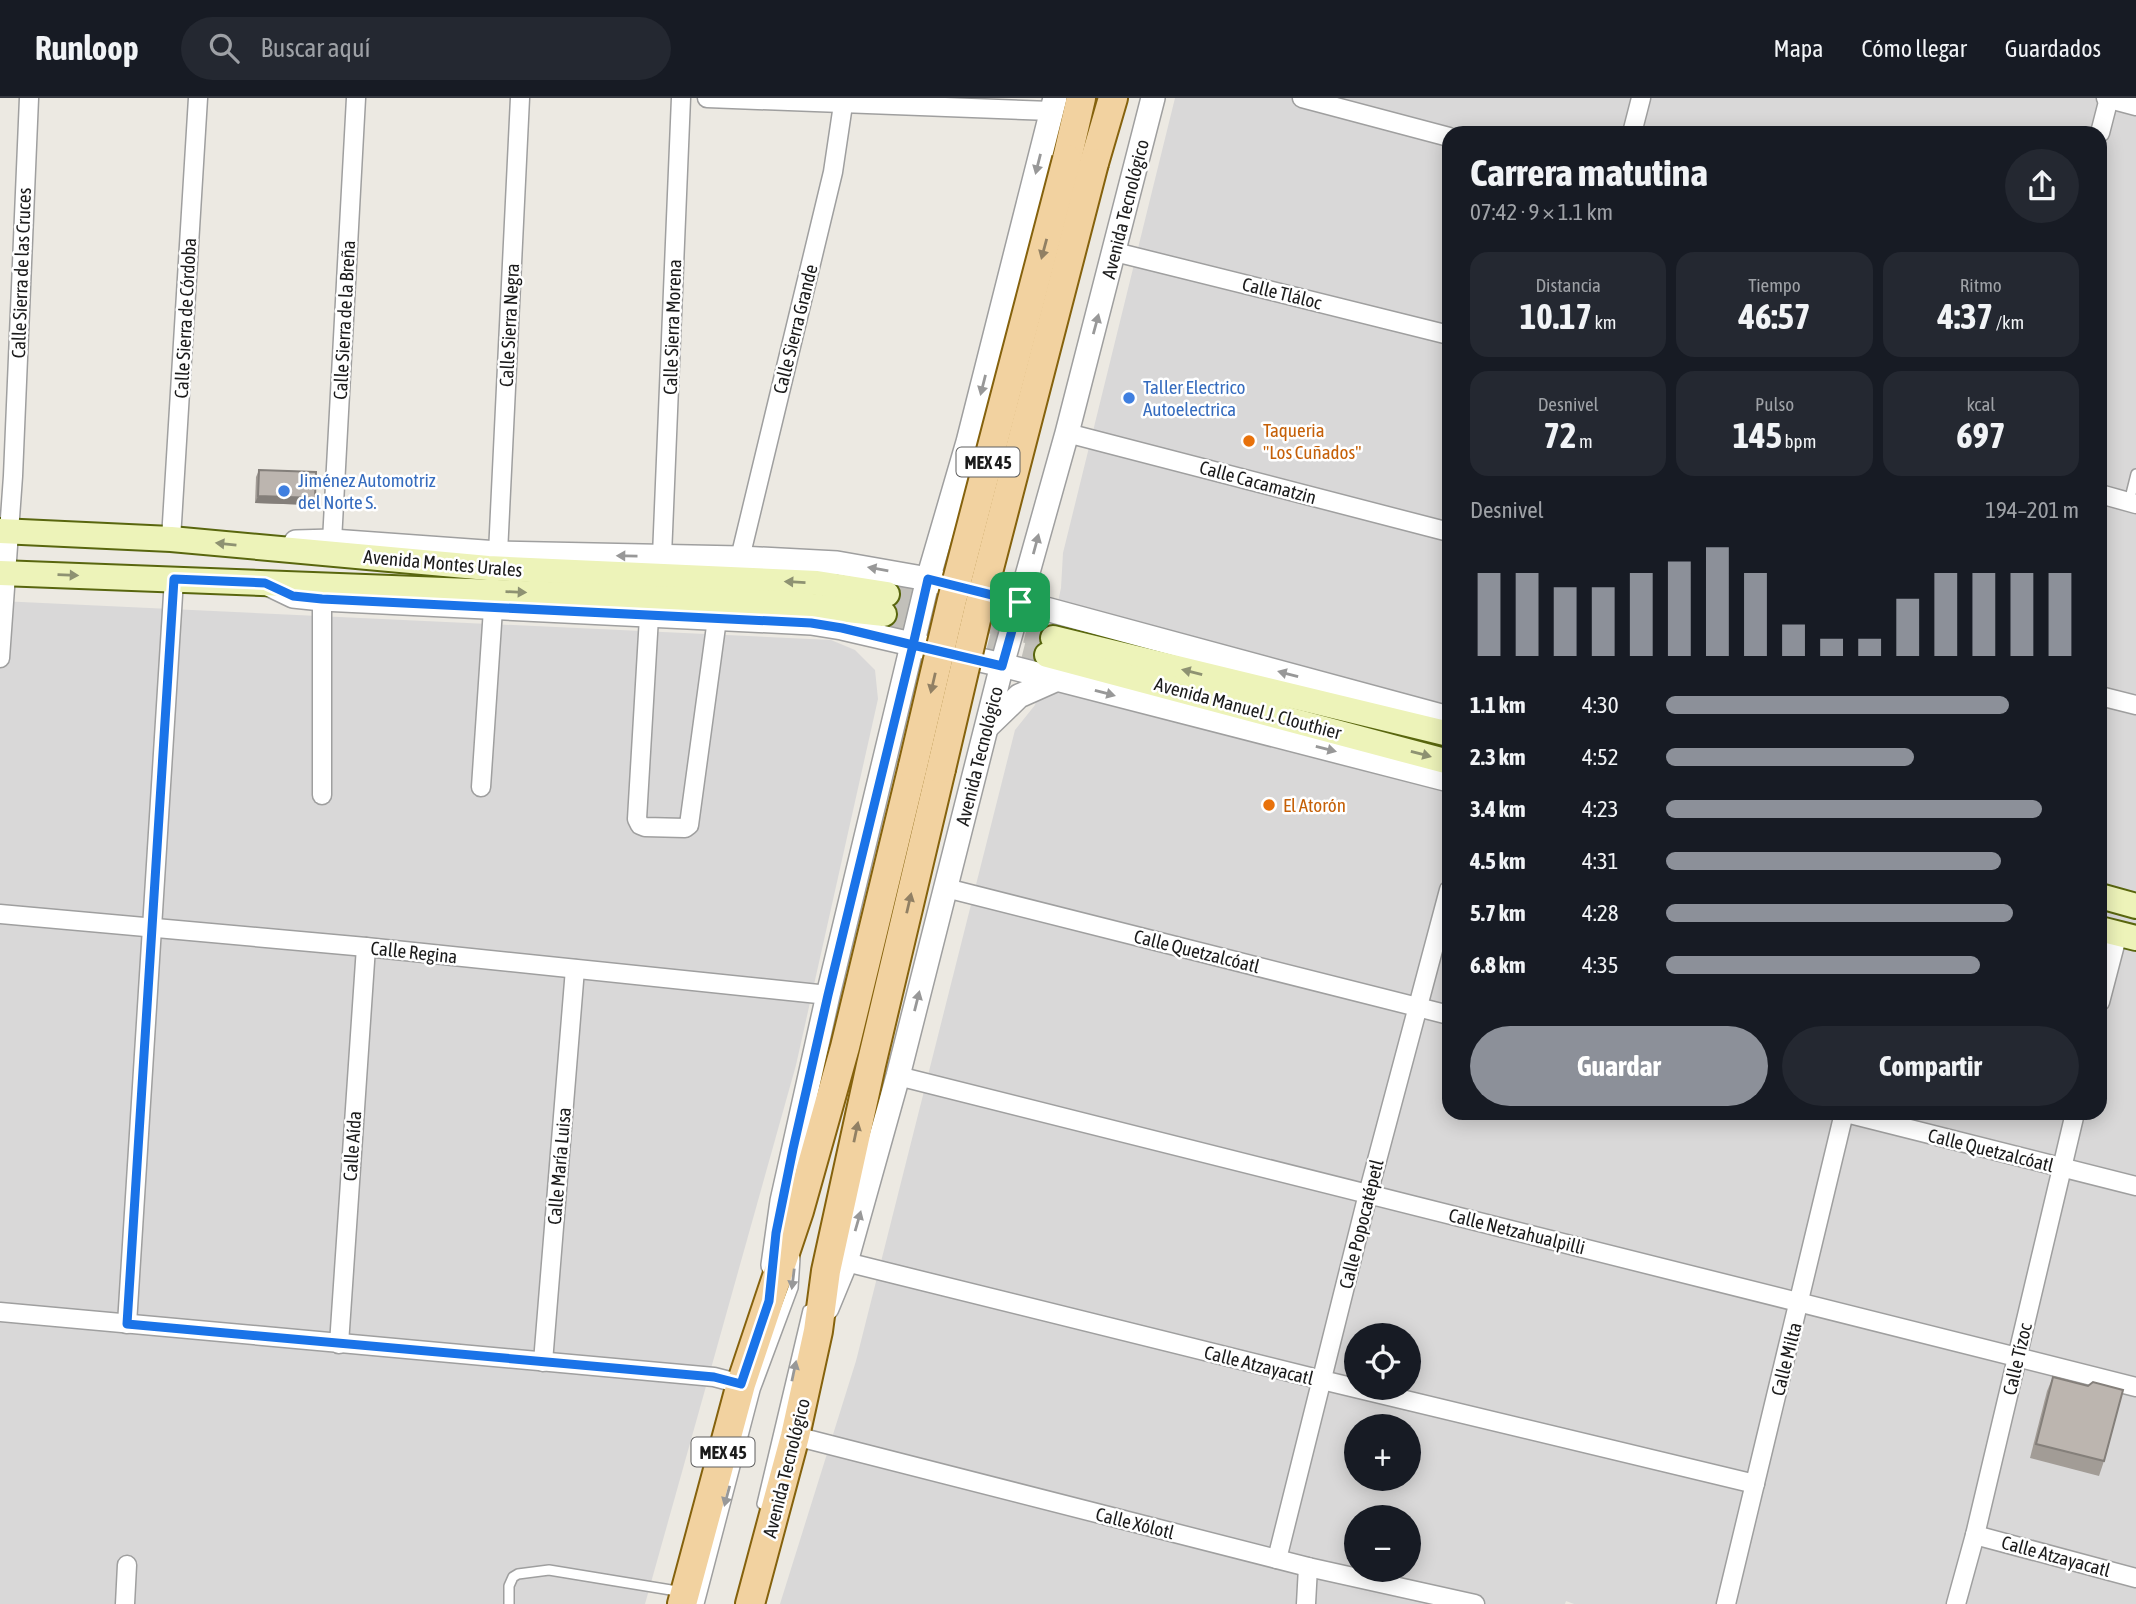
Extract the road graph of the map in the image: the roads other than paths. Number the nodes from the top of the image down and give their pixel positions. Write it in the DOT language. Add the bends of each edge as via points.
graph roads {
  1 [pos="29,98"];
  2 [pos="198,98"];
  3 [pos="356,98"];
  4 [pos="520,98"];
  5 [pos="681,98"];
  6 [pos="707,98"];
  7 [pos="1081,98"];
  8 [pos="1113,98"];
  9 [pos="1153,98"];
  10 [pos="1302,98"];
  11 [pos="1641,98"];
  12 [pos="2108,98"];
  13 [pos="844,101"];
  14 [pos="1053,104"];
  15 [pos="2136,106"];
  16 [pos="1634,126"];
  17 [pos="2102,126"];
  18 [pos="1442,135"];
  19 [pos="1081,161"];
  20 [pos="1115,252"];
  21 [pos="1442,333"];
  22 [pos="1067,433"];
  23 [pos="2136,474"];
  24 [pos="6,476"];
  25 [pos="2107,496"];
  26 [pos="2132,503"];
  27 [pos="1442,530"];
  28 [pos="5,531"];
  29 [pos="172,538"];
  30 [pos="332,541"];
  31 [pos="264,548"];
  32 [pos="498,553"];
  33 [pos="662,556"];
  34 [pos="740,558"];
  35 [pos="3,573"];
  36 [pos="174,579"];
  37 [pos="928,579"];
  38 [pos="265,583"];
  39 [pos="322,599"];
  40 [pos="1020,602"];
  41 [pos="493,609"];
  42 [pos="649,617"];
  43 [pos="717,619"];
  44 [pos="913,645"];
  45 [pos="0,658"];
  46 [pos="1002,666"];
  47 [pos="1055,680"];
  48 [pos="2107,698"];
  49 [pos="2136,705"];
  50 [pos="1442,716"];
  51 [pos="988,726"];
  52 [pos="1442,732"];
  53 [pos="1442,760"];
  54 [pos="1442,778"];
  55 [pos="481,787"];
  56 [pos="322,794"];
  57 [pos="946,888"];
  58 [pos="2107,897"];
  59 [pos="2135,901"];
  60 [pos="0,914"];
  61 [pos="1442,916"];
  62 [pos="153,929"];
  63 [pos="2118,933"];
  64 [pos="366,947"];
  65 [pos="2107,960"];
  66 [pos="575,969"];
  67 [pos="828,995"];
  68 [pos="1417,1007"];
  69 [pos="1442,1013"];
  70 [pos="898,1076"];
  71 [pos="1843,1120"];
  72 [pos="1873,1120"];
  73 [pos="2073,1120"];
  74 [pos="2062,1168"];
  75 [pos="2136,1186"];
  76 [pos="1368,1194"];
  77 [pos="799,1211"];
  78 [pos="836,1266"];
  79 [pos="769,1301"];
  80 [pos="1800,1301"];
  81 [pos="0,1312"];
  82 [pos="127,1324"];
  83 [pos="339,1344"];
  84 [pos="2018,1355"];
  85 [pos="543,1362"];
  86 [pos="1322,1380"];
  87 [pos="741,1384"];
  88 [pos="2136,1387"];
  89 [pos="795,1436"];
  90 [pos="1755,1484"];
  91 [pos="761,1509"];
  92 [pos="1975,1535"];
  93 [pos="1278,1559"];
  94 [pos="127,1565"];
  95 [pos="1308,1567"];
  96 [pos="2136,1578"];
  97 [pos="688,1600"];
  98 [pos="125,1604"];
  99 [pos="509,1604"];
  100 [pos="750,1604"];
  101 [pos="1306,1604"];
  102 [pos="1475,1604"];
  103 [pos="1726,1604"];
  104 [pos="1956,1604"];
  1 -- 24 [label="street, Calle Sierra de las Cruces"];
  2 -- 29 [label="street, Calle Sierra de Córdoba"];
  3 -- 30 [label="street, Calle Sierra de la Breña"];
  4 -- 32 [label="street, Calle Sierra Negra"];
  5 -- 33 [label="street, Calle Sierra Morena"];
  6 -- 13 [label="street"];
  7 -- 19 [label="main road, Avenida Tecnológico / MEX 45"];
  8 -- 19 [label="main road, Avenida Tecnológico / MEX 45"];
  9 -- 20 [label="street, Avenida Tecnológico"];
  10 -- 18 [label="street"];
  11 -- 16 [label="street"];
  12 -- 15 [label="street"];
  12 -- 17 [label="street"];
  13 -- 14 [label="street"];
  13 -- 34 [label="street, Calle Sierra Grande" via="833,172"];
  14 -- 37 [label="street, Avenida Tecnológico, one-way" via="968,442"];
  19 -- 77 [label="main road, Avenida Tecnológico / MEX 45, one-way, bridge" via="952,600 845,1048"];
  78 -- 19 [label="main road, Avenida Tecnológico / MEX 45, one-way, bridge" via="871,1065"];
  20 -- 21 [label="street, Calle Tláloc"];
  22 -- 20 [label="street, Avenida Tecnológico, one-way"];
  22 -- 27 [label="street, Calle Cacamatzin"];
  40 -- 22 [label="street, Avenida Tecnológico, one-way"];
  23 -- 26 [label="lane"];
  24 -- 28 [label="street, Calle Sierra de las Cruces"];
  25 -- 26 [label="street"];
  28 -- 29 [label="main road, Avenida Montes Urales"];
  28 -- 35 [label="street, Calle Sierra de las Cruces"];
  31 -- 29 [label="main road, Avenida Montes Urales, one-way"];
  30 -- 31 [label="street"];
  30 -- 32 [label="street"];
  38 -- 31 [label="main road, Avenida Montes Urales, one-way" via="811,605 885,604 817,583 488,568"];
  33 -- 32 [label="street, one-way"];
  33 -- 34 [label="street"];
  37 -- 34 [label="street, one-way" via="837,563"];
  35 -- 36 [label="main road, Avenida Montes Urales, one-way"];
  35 -- 45 [label="street, Calle Sierra de las Cruces"];
  36 -- 38 [label="main road, Avenida Montes Urales"];
  36 -- 62 [label="street"];
  37 -- 40 [label="street"];
  37 -- 44 [label="street, Avenida Tecnológico"];
  38 -- 39 [label="street" via="293,596"];
  39 -- 41 [label="street"];
  39 -- 56 [label="street"];
  40 -- 46 [label="street, Avenida Tecnológico"];
  50 -- 40 [label="street, one-way"];
  41 -- 42 [label="street"];
  41 -- 55 [label="street"];
  42 -- 43 [label="street"];
  42 -- 43 [label="street" via="636,819 645,827 685,828 690,821"];
  43 -- 44 [label="street" via="811,623"];
  44 -- 46 [label="street"];
  44 -- 67 [label="street, Avenida Tecnológico"];
  46 -- 47 [label="street"];
  46 -- 51 [label="street, Avenida Tecnológico"];
  47 -- 51 [label="street" via="1019,696"];
  47 -- 54 [label="street, one-way"];
  48 -- 49 [label="street"];
  51 -- 57 [label="street, Avenida Tecnológico"];
  52 -- 53 [label="main road, Avenida Manuel J. Clouthier, one-way" via="1050,647"];
  57 -- 68 [label="street, Calle Quetzalcóatl"];
  70 -- 57 [label="street, Avenida Tecnológico, one-way"];
  58 -- 59 [label="main road"];
  60 -- 62 [label="street, Calle Regina"];
  61 -- 68 [label="street, Calle Popocatépetl"];
  62 -- 64 [label="street, Calle Regina"];
  62 -- 82 [label="street"];
  63 -- 65 [label="street"];
  64 -- 66 [label="street, Calle Regina"];
  64 -- 83 [label="street, Calle Aída"];
  66 -- 67 [label="street, Calle Regina"];
  66 -- 85 [label="street, Calle María Luisa"];
  67 -- 79 [label="street, Avenida Tecnológico" via="782,1201"];
  68 -- 69 [label="street, Calle Quetzalcóatl"];
  68 -- 76 [label="street, Calle Popocatépetl"];
  70 -- 76 [label="street, Calle Netzahualpilli"];
  78 -- 70 [label="street, Avenida Tecnológico, one-way"];
  71 -- 80 [label="street, Calle Milta"];
  72 -- 74 [label="street, Calle Quetzalcóatl"];
  73 -- 74 [label="street, Calle Tízoc"];
  74 -- 75 [label="street, Calle Quetzalcóatl"];
  74 -- 84 [label="street, Calle Tízoc"];
  76 -- 80 [label="street, Calle Netzahualpilli"];
  76 -- 86 [label="street, Calle Popocatépetl"];
  77 -- 79 [label="main road, Avenida Tecnológico / MEX 45"];
  77 -- 97 [label="lane, one-way" via="793,1288"];
  78 -- 86 [label="street, Calle Atzayacatl"];
  78 -- 89 [label="main road, Avenida Tecnológico / MEX 45"];
  91 -- 78 [label="lane, one-way" via="808,1309"];
  79 -- 87 [label="main road, Avenida Tecnológico / MEX 45"];
  80 -- 84 [label="street, Calle Netzahualpilli"];
  80 -- 90 [label="street, Calle Milta"];
  81 -- 82 [label="street"];
  82 -- 83 [label="street"];
  83 -- 85 [label="street"];
  84 -- 88 [label="street, Calle Netzahualpilli"];
  84 -- 92 [label="street, Calle Tízoc"];
  85 -- 87 [label="street" via="714,1377"];
  86 -- 90 [label="street, Calle Atzayacatl"];
  86 -- 93 [label="street, Calle Popocatépetl"];
  87 -- 97 [label="main road, Avenida Tecnológico / MEX 45"];
  89 -- 93 [label="street, Calle Xólotl"];
  89 -- 100 [label="main road, Avenida Tecnológico / MEX 45"];
  90 -- 103 [label="street, Calle Milta"];
  92 -- 96 [label="street, Calle Atzayacatl"];
  92 -- 104 [label="street, Calle Tízoc"];
  93 -- 95 [label="street, Calle Xólotl"];
  94 -- 98 [label="street"];
  95 -- 101 [label="street"];
  95 -- 102 [label="street, Calle Xólotl"];
  97 -- 99 [label="lane" via="548,1570 513,1577"];
}
